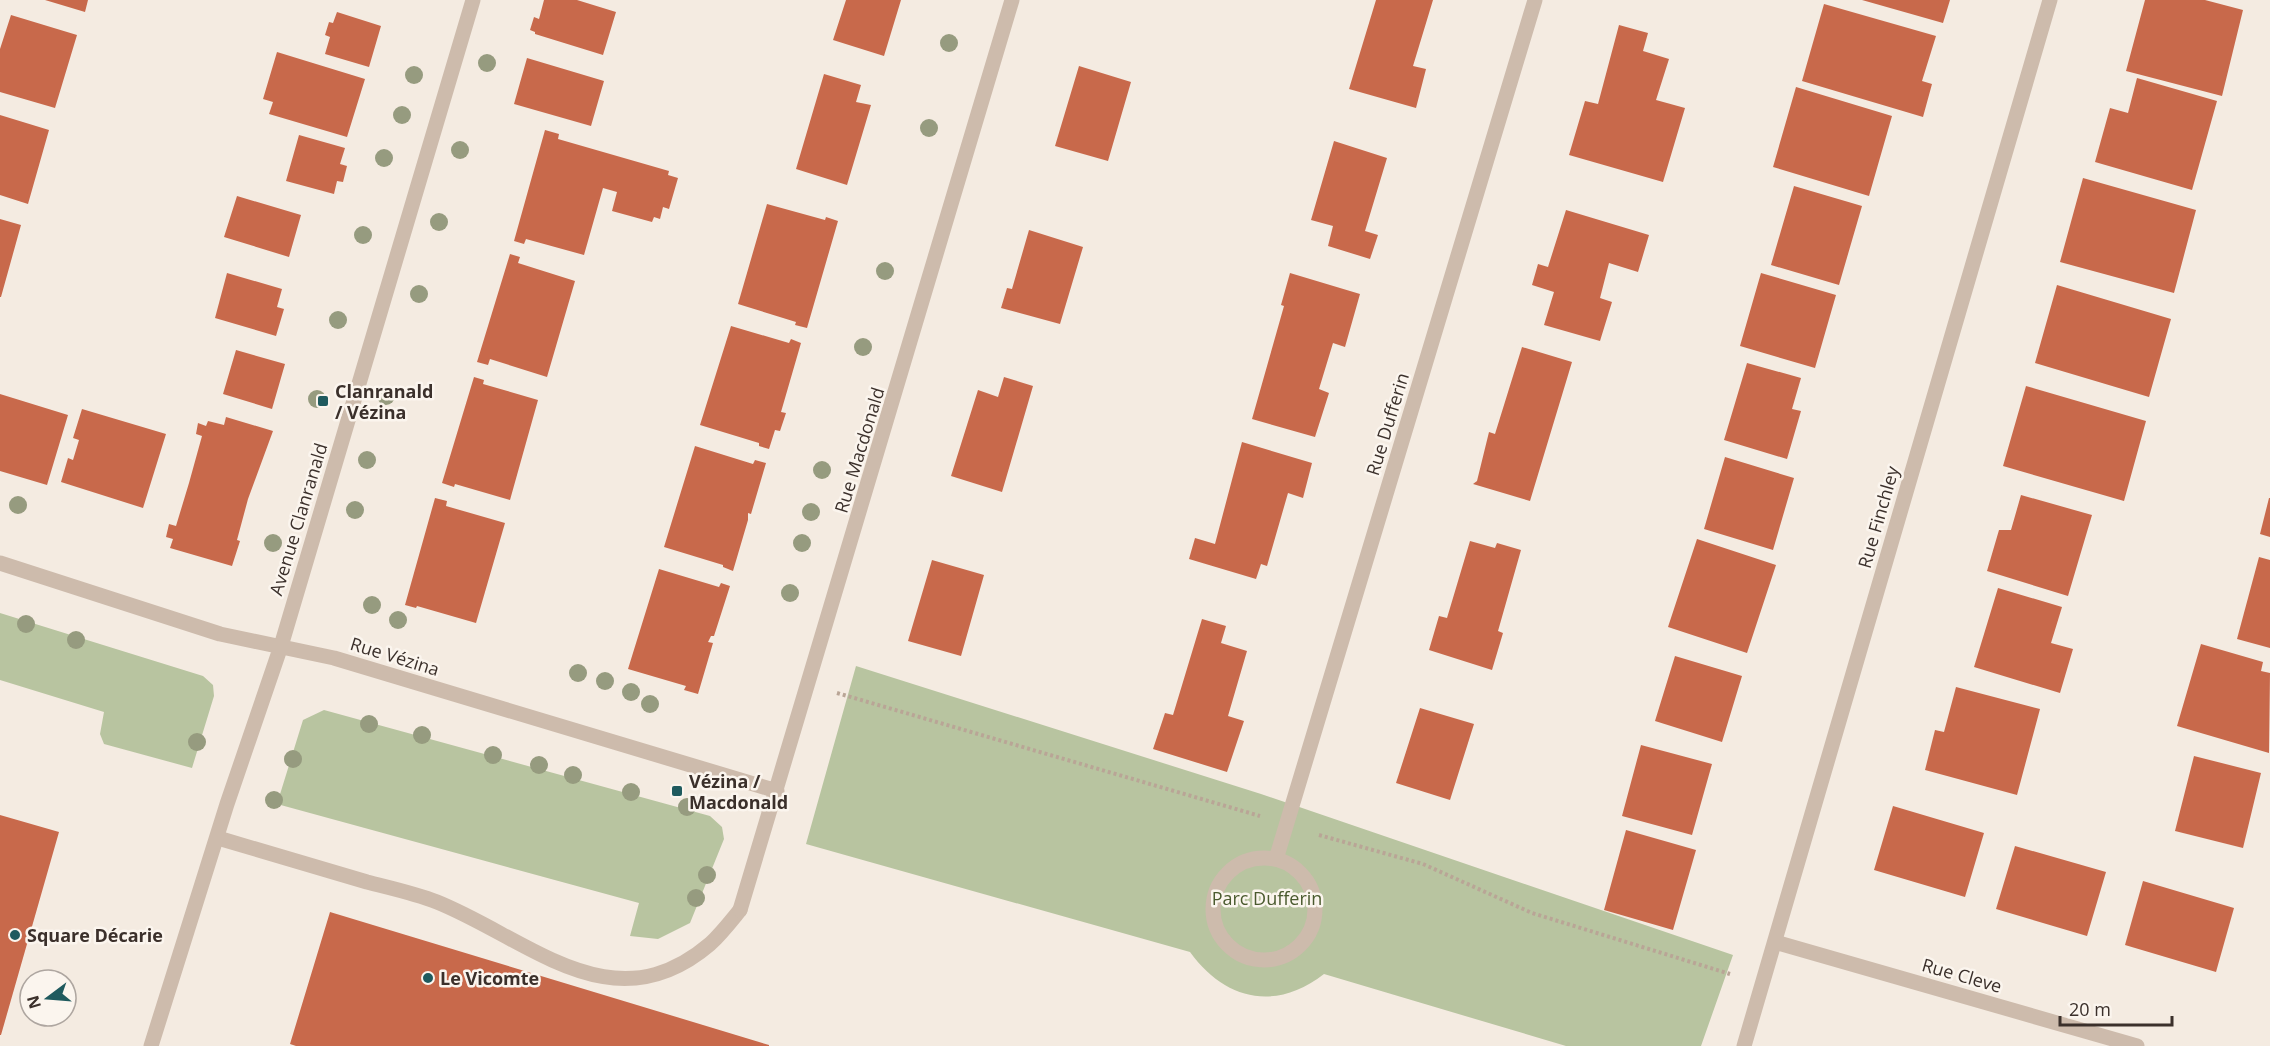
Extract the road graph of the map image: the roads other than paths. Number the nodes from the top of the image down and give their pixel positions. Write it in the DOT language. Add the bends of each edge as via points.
graph roads {
  1 [pos="473,0"];
  2 [pos="1012,0"];
  3 [pos="1535,0"];
  4 [pos="2050,0"];
  5 [pos="0,563"];
  6 [pos="281,646"];
  7 [pos="777,791"];
  8 [pos="218,838"];
  9 [pos="1276,859"];
  10 [pos="1775,942"];
  11 [pos="151,1046"];
  12 [pos="1744,1046"];
  13 [pos="2137,1046"];
  1 -- 6 [label="street, Avenue Clanranald"];
  2 -- 7 [label="street, Rue Macdonald"];
  3 -- 9 [label="street, Rue Dufferin"];
  4 -- 10 [label="street, Rue Finchley"];
  5 -- 6 [label="street, Rue Vézina" via="220,634"];
  6 -- 7 [label="street, Rue Vézina" via="334,658"];
  6 -- 8 [label="street, Avenue Clanranald"];
  7 -- 8 [label="street, Rue Macdonald" via="740,910 712,943 689,960 657,976 626,979 564,967 436,902"];
  8 -- 11 [label="street, Avenue Clanranald"];
  9 -- 9 [label="street" via="1255,858 1238,865 1215,891 1216,927 1231,948 1255,959 1278,957 1299,945 1314,918 1309,886 1300,873"];
  10 -- 12 [label="street, Rue Finchley"];
  10 -- 13 [label="street, Rue Cleve"];
}
